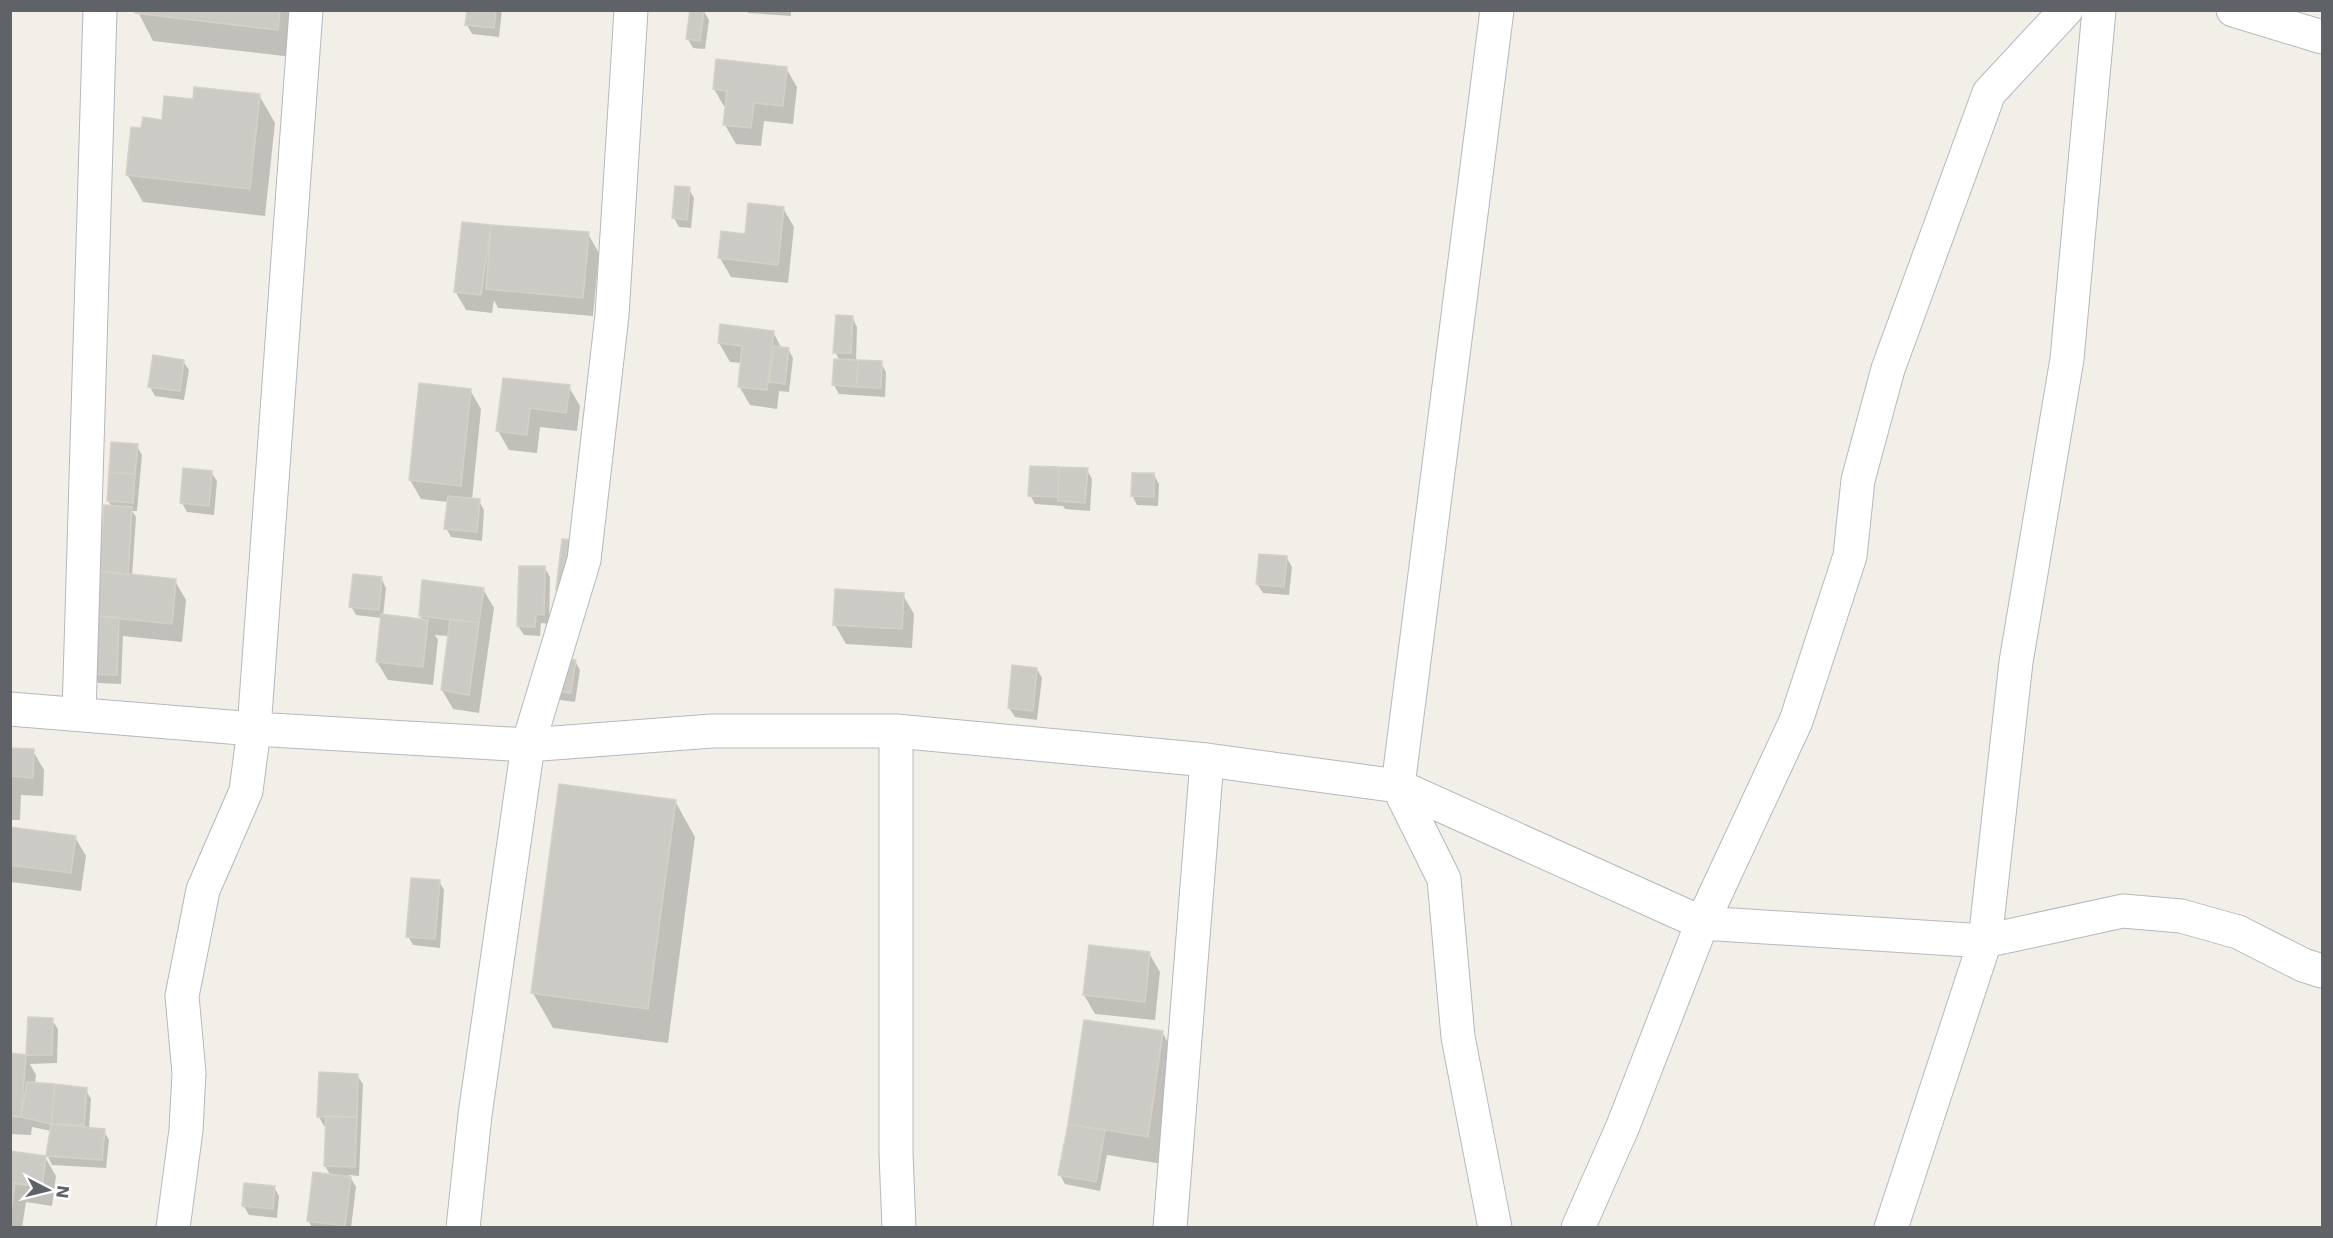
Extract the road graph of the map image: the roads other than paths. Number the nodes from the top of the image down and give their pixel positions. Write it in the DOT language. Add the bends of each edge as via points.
graph roads {
  1 [pos="100,10"];
  2 [pos="306,10"];
  3 [pos="631,10"];
  4 [pos="1497,10"];
  5 [pos="2066,10"];
  6 [pos="2099,10"];
  7 [pos="2233,10"];
  8 [pos="2322,37"];
  9 [pos="10,709"];
  10 [pos="79,714"];
  11 [pos="254,729"];
  12 [pos="896,730"];
  13 [pos="528,746"];
  14 [pos="1207,760"];
  15 [pos="1398,786"];
  16 [pos="1702,923"];
  17 [pos="1985,941"];
  18 [pos="2322,971"];
  19 [pos="173,1227"];
  20 [pos="463,1227"];
  21 [pos="899,1227"];
  22 [pos="1170,1227"];
  23 [pos="1495,1227"];
  24 [pos="1578,1227"];
  25 [pos="1891,1227"];
  1 -- 10 [label="street"];
  2 -- 11 [label="street"];
  3 -- 13 [label="street" via="612,315 584,560"];
  4 -- 15 [label="street"];
  5 -- 16 [label="street" via="1989,93 1888,369 1858,480 1850,556 1796,721"];
  6 -- 17 [label="street" via="2067,359 2016,662"];
  7 -- 8 [label="street"];
  9 -- 10 [label="street"];
  10 -- 11 [label="street"];
  11 -- 13 [label="street"];
  11 -- 19 [label="street" via="246,791 203,890 182,996 189,1073"];
  12 -- 13 [label="street" via="712,731"];
  12 -- 14 [label="street"];
  12 -- 21 [label="street"];
  13 -- 20 [label="street" via="475,1115"];
  14 -- 15 [label="street"];
  14 -- 22 [label="street"];
  15 -- 16 [label="street"];
  15 -- 23 [label="street" via="1444,879 1458,1037"];
  16 -- 17 [label="street"];
  16 -- 24 [label="street" via="1623,1126"];
  17 -- 18 [label="street" via="2123,911 2181,916 2238,932 2302,966"];
  17 -- 25 [label="street"];
}
